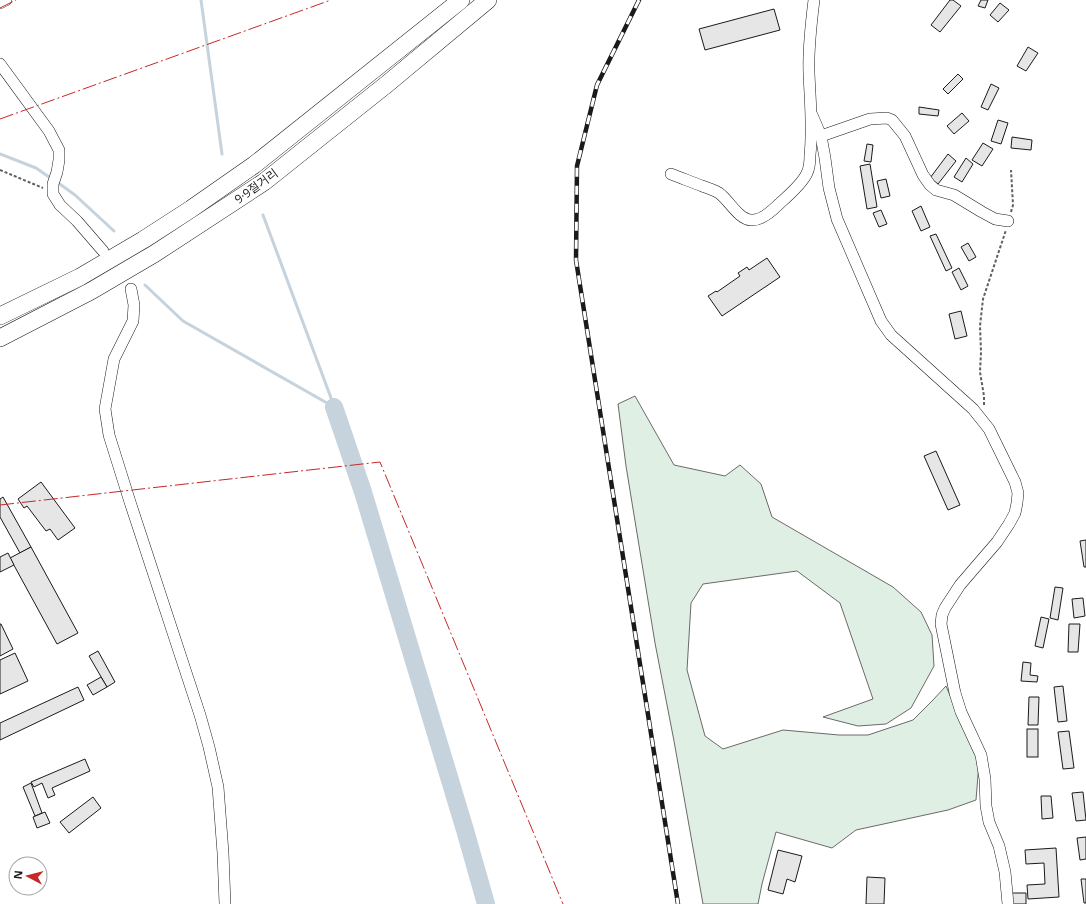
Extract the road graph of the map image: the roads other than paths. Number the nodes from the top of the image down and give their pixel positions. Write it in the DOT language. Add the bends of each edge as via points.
graph roads {
  1 [pos="6,0"];
  2 [pos="461,0"];
  3 [pos="488,0"];
  4 [pos="814,0"];
  5 [pos="0,3"];
  6 [pos="0,64"];
  7 [pos="812,115"];
  8 [pos="821,136"];
  9 [pos="671,174"];
  10 [pos="1008,222"];
  11 [pos="103,251"];
  12 [pos="131,289"];
  13 [pos="0,316"];
  14 [pos="0,338"];
  15 [pos="225,904"];
  16 [pos="1008,904"];
  1 -- 5 [label="street"];
  2 -- 13 [label="highway, 9·9절거리" via="260,160 191,209 80,277"];
  3 -- 14 [label="highway, 9·9절거리" via="264,182 154,254 91,291"];
  4 -- 7 [label="street" via="809,46"];
  6 -- 11 [label="street" via="49,131 59,150 53,194"];
  7 -- 8 [label="street"];
  7 -- 9 [label="street" via="812,142 807,173 773,210 762,218 746,219 717,192"];
  8 -- 10 [label="street" via="870,119 888,118 905,136 930,185 936,190 954,195 995,219"];
  8 -- 16 [label="street" via="837,219 881,321 891,335 974,409 990,429 1018,493 1015,513 1009,524 960,585 945,608 941,624 955,693 981,755 986,806 1005,872"];
  12 -- 15 [label="street" via="133,321 114,359 105,409 130,502 209,747 218,786"];
}
